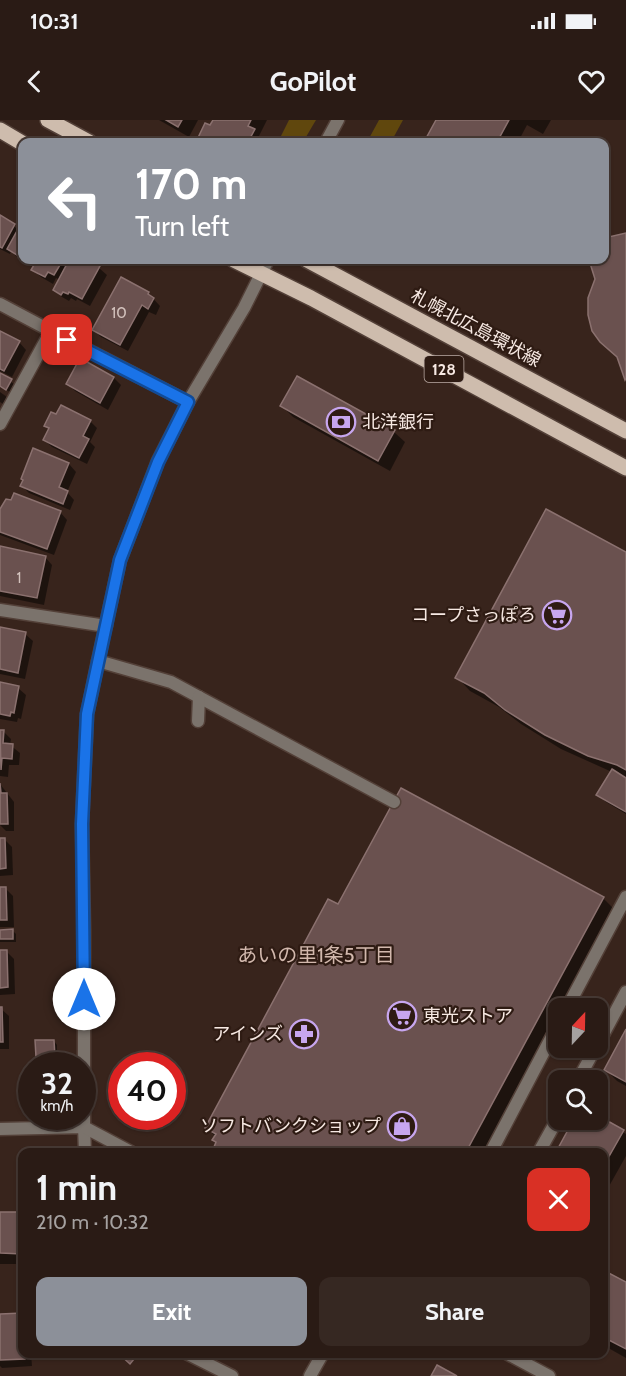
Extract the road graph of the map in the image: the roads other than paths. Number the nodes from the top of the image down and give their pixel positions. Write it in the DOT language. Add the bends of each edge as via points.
graph roads {
  1 [pos="48,120"];
  2 [pos="338,120"];
  3 [pos="0,130"];
  4 [pos="82,138"];
  5 [pos="328,138"];
  6 [pos="18,141"];
  7 [pos="241,264"];
  8 [pos="266,264"];
  9 [pos="314,264"];
  10 [pos="260,274"];
  11 [pos="0,304"];
  12 [pos="51,332"];
  13 [pos="188,402"];
  14 [pos="0,424"];
  15 [pos="626,431"];
  16 [pos="626,468"];
  17 [pos="0,610"];
  18 [pos="106,626"];
  19 [pos="98,660"];
  20 [pos="199,697"];
  21 [pos="198,721"];
  22 [pos="394,802"];
  23 [pos="626,897"];
  24 [pos="626,992"];
  25 [pos="572,998"];
  26 [pos="608,1026"];
  27 [pos="548,1044"];
  28 [pos="84,1052"];
  29 [pos="0,1129"];
  30 [pos="18,1129"];
  31 [pos="84,1130"];
  32 [pos="90,1130"];
  33 [pos="551,1130"];
  34 [pos="85,1148"];
  35 [pos="123,1148"];
  36 [pos="493,1148"];
  37 [pos="541,1148"];
  38 [pos="196,1358"];
  39 [pos="320,1358"];
  40 [pos="515,1358"];
  41 [pos="232,1376"];
  42 [pos="310,1376"];
  43 [pos="549,1376"];
  1 -- 4 [label="main road"];
  2 -- 5 [label="street"];
  3 -- 6 [label="main road"];
  7 -- 10 [label="main road, 128"];
  8 -- 10 [label="street"];
  9 -- 15 [label="main road, 札幌北広島環状線 / 128"];
  10 -- 13 [label="street"];
  10 -- 16 [label="main road, 128" via="312,298"];
  11 -- 12 [label="street"];
  12 -- 13 [label="street"];
  12 -- 14 [label="street"];
  13 -- 18 [label="street" via="158,462 120,560"];
  17 -- 18 [label="street"];
  18 -- 19 [label="street"];
  19 -- 20 [label="street" via="171,682"];
  19 -- 28 [label="street" via="87,714 82,824"];
  20 -- 21 [label="street"];
  20 -- 22 [label="street"];
  23 -- 25 [label="street"];
  24 -- 26 [label="street"];
  27 -- 36 [label="street"];
  29 -- 30 [label="street"];
  31 -- 34 [label="street"];
  32 -- 35 [label="street"];
  33 -- 37 [label="street"];
  38 -- 41 [label="street"];
  39 -- 42 [label="street"];
  40 -- 43 [label="street"];
}
